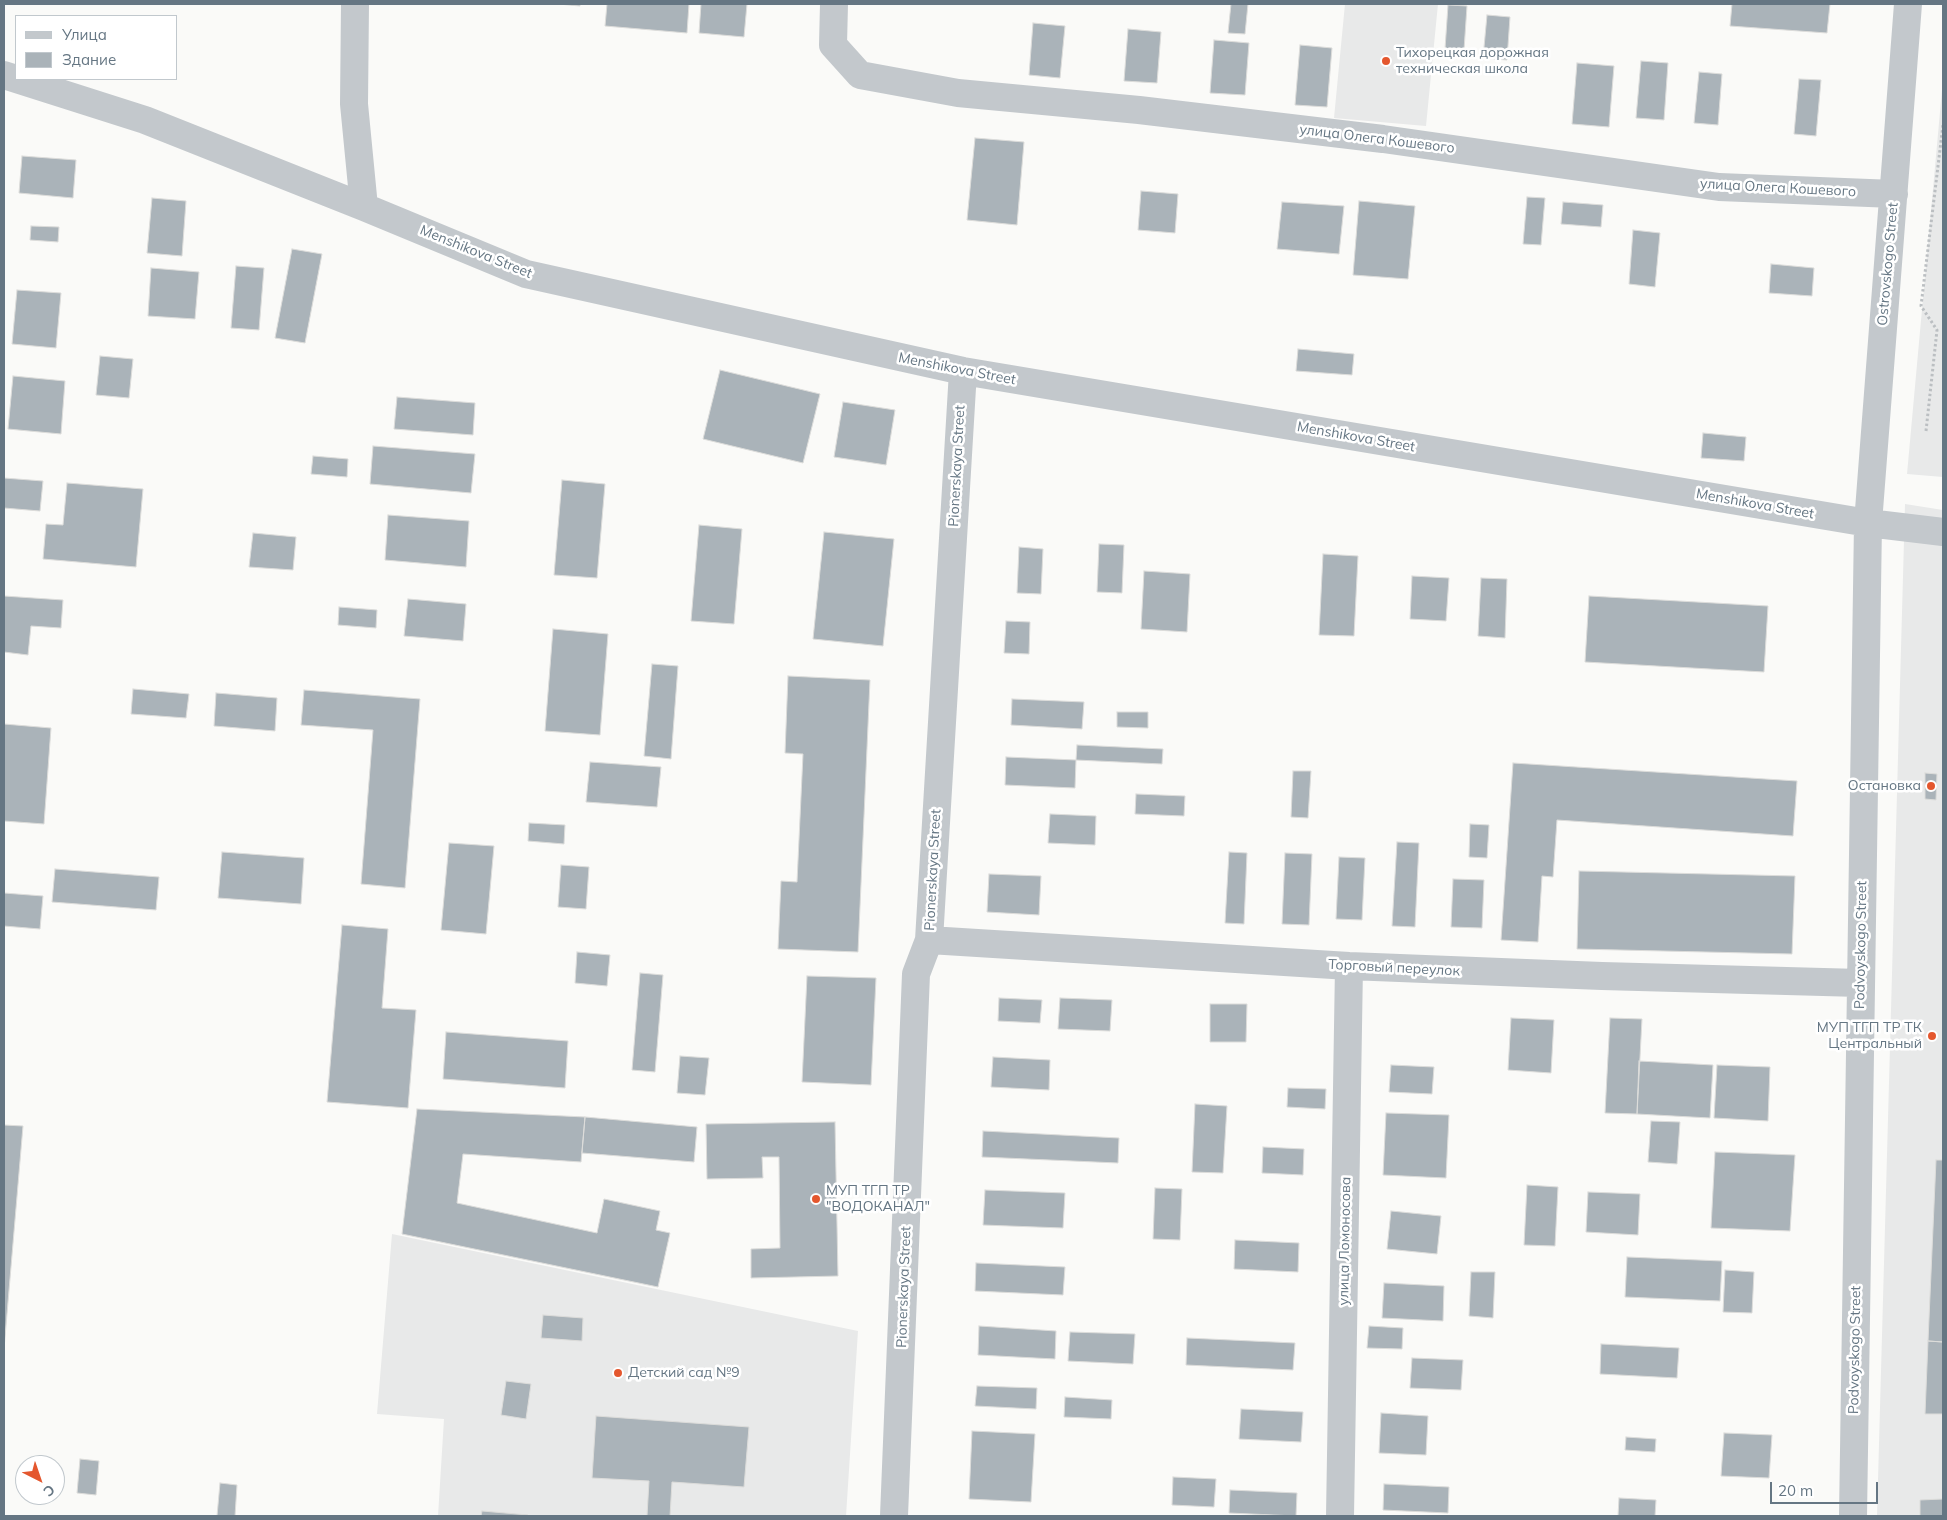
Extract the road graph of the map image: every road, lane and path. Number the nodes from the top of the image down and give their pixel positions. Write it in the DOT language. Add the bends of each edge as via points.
graph roads {
  1 [pos="355,4"];
  2 [pos="834,4"];
  3 [pos="1908,4"];
  4 [pos="20,80"];
  5 [pos="1943,125"];
  6 [pos="1894,194"];
  7 [pos="364,206"];
  8 [pos="962,372"];
  9 [pos="1926,431"];
  10 [pos="1868,523"];
  11 [pos="1943,532"];
  12 [pos="929,940"];
  13 [pos="1349,966"];
  14 [pos="1860,983"];
  15 [pos="894,1516"];
  16 [pos="1340,1516"];
  17 [pos="1853,1516"];
  1 -- 7 [label="street" via="354,104"];
  2 -- 6 [label="street, улица Олега Кошевого" via="834,45 860,75 958,93 1139,110 1384,139 1720,187"];
  3 -- 6 [label="street, Ostrovskogo Street"];
  4 -- 7 [label="street, Menshikova Street" via="145,120"];
  5 -- 9 [label="path" via="1921,306 1937,330"];
  6 -- 10 [label="street, Ostrovskogo Street"];
  7 -- 8 [label="street, Menshikova Street" via="526,274"];
  8 -- 10 [label="street, Menshikova Street"];
  8 -- 12 [label="street, Pionerskaya Street"];
  10 -- 11 [label="street, Menshikova Street"];
  10 -- 14 [label="street, Podvoyskogo Street"];
  12 -- 13 [label="street, Торговый переулок"];
  12 -- 15 [label="street, Pionerskaya Street" via="916,974"];
  13 -- 14 [label="street, Торговый переулок"];
  13 -- 16 [label="street, улица Ломоносова"];
  14 -- 17 [label="street, Podvoyskogo Street"];
}
